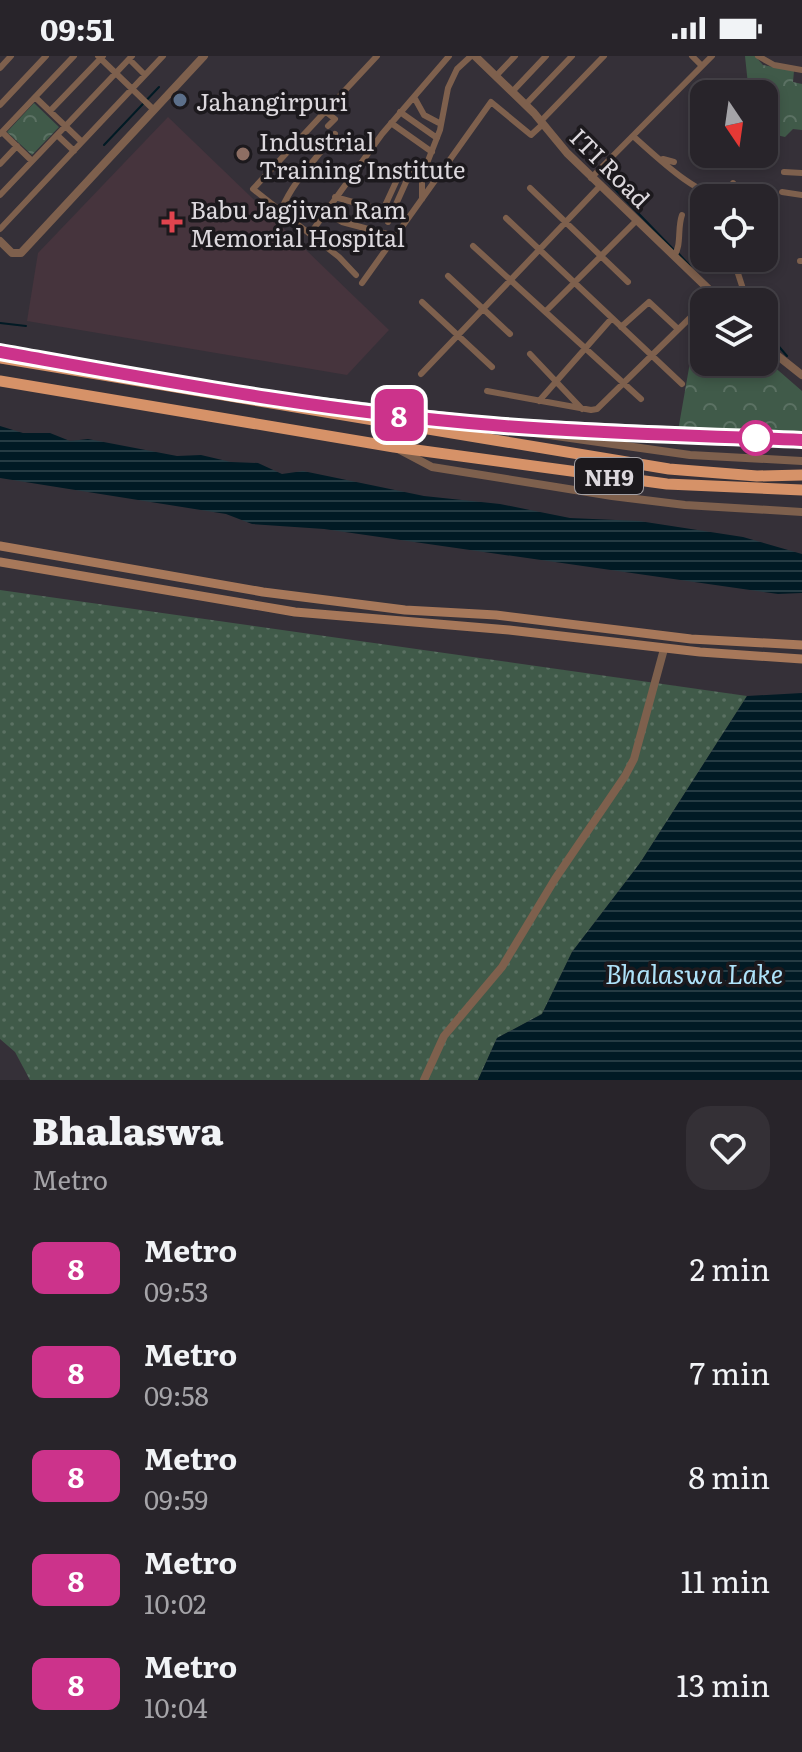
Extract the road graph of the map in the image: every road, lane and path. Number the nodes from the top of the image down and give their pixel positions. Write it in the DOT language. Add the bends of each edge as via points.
graph roads {
  1 [pos="11,56"];
  2 [pos="46,56"];
  3 [pos="163,56"];
  4 [pos="204,56"];
  5 [pos="377,56"];
  6 [pos="449,56"];
  7 [pos="515,56"];
  8 [pos="546,56"];
  9 [pos="572,56"];
  10 [pos="604,56"];
  11 [pos="692,56"];
  12 [pos="712,56"];
  13 [pos="758,56"];
  14 [pos="71,57"];
  15 [pos="101,57"];
  16 [pos="478,57"];
  17 [pos="131,58"];
  18 [pos="702,66"];
  19 [pos="0,68"];
  20 [pos="802,70"];
  21 [pos="116,73"];
  22 [pos="145,75"];
  23 [pos="496,76"];
  24 [pos="132,89"];
  25 [pos="512,92"];
  26 [pos="35,97"];
  27 [pos="414,97"];
  28 [pos="0,105"];
  29 [pos="525,105"];
  30 [pos="154,110"];
  31 [pos="50,111"];
  32 [pos="326,112"];
  33 [pos="400,112"];
  34 [pos="391,123"];
  35 [pos="542,123"];
  36 [pos="441,124"];
  37 [pos="65,126"];
  38 [pos="328,126"];
  39 [pos="1,133"];
  40 [pos="335,134"];
  41 [pos="57,135"];
  42 [pos="634,137"];
  43 [pos="437,138"];
  44 [pos="82,142"];
  45 [pos="17,146"];
  46 [pos="74,151"];
  47 [pos="432,152"];
  48 [pos="663,159"];
  49 [pos="32,161"];
  50 [pos="674,162"];
  51 [pos="0,164"];
  52 [pos="426,166"];
  53 [pos="784,172"];
  54 [pos="411,173"];
  55 [pos="802,173"];
  56 [pos="591,178"];
  57 [pos="698,184"];
  58 [pos="600,186"];
  59 [pos="530,188"];
  60 [pos="782,192"];
  61 [pos="0,195"];
  62 [pos="802,195"];
  63 [pos="335,197"];
  64 [pos="422,199"];
  65 [pos="281,210"];
  66 [pos="383,210"];
  67 [pos="325,212"];
  68 [pos="392,213"];
  69 [pos="682,215"];
  70 [pos="506,218"];
  71 [pos="636,221"];
  72 [pos="388,222"];
  73 [pos="565,222"];
  74 [pos="0,229"];
  75 [pos="310,234"];
  76 [pos="387,234"];
  77 [pos="0,241"];
  78 [pos="473,246"];
  79 [pos="538,249"];
  80 [pos="601,256"];
  81 [pos="674,256"];
  82 [pos="356,275"];
  83 [pos="448,276"];
  84 [pos="509,280"];
  85 [pos="628,282"];
  86 [pos="362,283"];
  87 [pos="574,283"];
  88 [pos="707,288"];
  89 [pos="422,302"];
  90 [pos="482,309"];
  91 [pos="546,311"];
  92 [pos="612,318"];
  93 [pos="690,318"];
  94 [pos="621,327"];
  95 [pos="678,329"];
  96 [pos="510,334"];
  97 [pos="457,335"];
  98 [pos="585,347"];
  99 [pos="530,354"];
  100 [pos="651,356"];
  101 [pos="778,356"];
  102 [pos="0,358"];
  103 [pos="492,367"];
  104 [pos="421,374"];
  105 [pos="802,375"];
  106 [pos="557,379"];
  107 [pos="0,381"];
  108 [pos="624,382"];
  109 [pos="682,384"];
  110 [pos="487,391"];
  111 [pos="641,399"];
  112 [pos="539,401"];
  113 [pos="582,409"];
  114 [pos="397,427"];
  115 [pos="394,447"];
  116 [pos="802,461"];
  117 [pos="802,475"];
  118 [pos="802,490"];
  119 [pos="802,512"];
  120 [pos="0,546"];
  121 [pos="0,562"];
  122 [pos="511,617"];
  123 [pos="509,630"];
  124 [pos="802,645"];
  125 [pos="664,649"];
  126 [pos="802,659"];
  127 [pos="424,1080"];
  1 -- 19 [label="street"];
  2 -- 28 [label="street"];
  3 -- 22 [label="street"];
  4 -- 30 [label="street"];
  5 -- 32 [label="street"];
  6 -- 27 [label="street"];
  7 -- 23 [label="street"];
  8 -- 25 [label="street"];
  9 -- 29 [label="street"];
  10 -- 35 [label="street"];
  11 -- 18 [label="street"];
  12 -- 18 [label="street"];
  13 -- 20 [label="street"];
  14 -- 26 [label="street"];
  15 -- 21 [label="street"];
  15 -- 31 [label="street"];
  16 -- 23 [label="street, ITI Road"];
  16 -- 36 [label="street" via="452,77"];
  17 -- 21 [label="street"];
  17 -- 22 [label="street"];
  18 -- 42 [label="street"];
  21 -- 24 [label="street"];
  21 -- 37 [label="street"];
  22 -- 24 [label="street"];
  23 -- 25 [label="street, ITI Road"];
  24 -- 30 [label="street"];
  24 -- 44 [label="street"];
  25 -- 29 [label="street, ITI Road"];
  26 -- 31 [label="street"];
  26 -- 39 [label="street"];
  27 -- 33 [label="street"];
  27 -- 36 [label="street" via="424,115"];
  29 -- 35 [label="street, ITI Road"];
  30 -- 77 [label="street" via="21,253 12,253"];
  31 -- 37 [label="street"];
  32 -- 38 [label="street" via="335,119"];
  32 -- 65 [label="street" via="253,189"];
  33 -- 34 [label="street"];
  33 -- 43 [label="street"];
  34 -- 47 [label="street"];
  34 -- 63 [label="street"];
  35 -- 56 [label="street, ITI Road"];
  35 -- 64 [label="street" via="531,135 492,101"];
  36 -- 43 [label="street"];
  37 -- 41 [label="street"];
  37 -- 44 [label="street"];
  39 -- 45 [label="street"];
  40 -- 65 [label="street" via="309,161"];
  41 -- 46 [label="street"];
  41 -- 49 [label="street"];
  42 -- 48 [label="street"];
  42 -- 56 [label="street"];
  43 -- 47 [label="street"];
  44 -- 46 [label="street"];
  45 -- 49 [label="street"];
  45 -- 51 [label="street"];
  46 -- 74 [label="street"];
  47 -- 52 [label="street"];
  48 -- 50 [label="street"];
  48 -- 57 [label="street" via="673,172"];
  49 -- 61 [label="street"];
  52 -- 54 [label="street"];
  52 -- 64 [label="street"];
  53 -- 55 [label="street"];
  54 -- 66 [label="street" via="401,171"];
  54 -- 68 [label="street"];
  56 -- 58 [label="street, ITI Road"];
  58 -- 71 [label="street, ITI Road"];
  58 -- 73 [label="street"];
  59 -- 73 [label="street"];
  60 -- 62 [label="street"];
  63 -- 66 [label="street"];
  63 -- 67 [label="street"];
  64 -- 86 [label="street"];
  65 -- 75 [label="street"];
  66 -- 68 [label="street"];
  67 -- 75 [label="street"];
  67 -- 76 [label="street"];
  68 -- 72 [label="street"];
  69 -- 81 [label="street"];
  70 -- 79 [label="street"];
  71 -- 80 [label="street"];
  71 -- 81 [label="street, ITI Road"];
  73 -- 79 [label="street"];
  73 -- 80 [label="street"];
  75 -- 82 [label="street"];
  78 -- 84 [label="street"];
  79 -- 84 [label="street"];
  79 -- 87 [label="street"];
  80 -- 85 [label="street"];
  80 -- 87 [label="street"];
  81 -- 88 [label="street, ITI Road"];
  83 -- 90 [label="street"];
  84 -- 90 [label="street"];
  84 -- 91 [label="street"];
  87 -- 91 [label="street"];
  87 -- 92 [label="street"];
  89 -- 97 [label="street"];
  90 -- 96 [label="street"];
  90 -- 97 [label="street"];
  91 -- 98 [label="street"];
  92 -- 94 [label="street"];
  92 -- 98 [label="street"];
  93 -- 95 [label="street"];
  94 -- 95 [label="street" via="649,302"];
  94 -- 100 [label="street"];
  95 -- 100 [label="street"];
  97 -- 103 [label="street"];
  97 -- 104 [label="street"];
  98 -- 106 [label="street"];
  98 -- 108 [label="street"];
  99 -- 106 [label="street"];
  100 -- 108 [label="street"];
  100 -- 109 [label="street"];
  101 -- 105 [label="street"];
  102 -- 114 [label="highway, NH9"];
  106 -- 112 [label="street"];
  106 -- 113 [label="street"];
  107 -- 115 [label="highway"];
  108 -- 111 [label="street"];
  108 -- 113 [label="street" via="597,409"];
  110 -- 112 [label="street"];
  112 -- 113 [label="street"];
  114 -- 116 [label="street" via="457,422 690,455"];
  114 -- 117 [label="highway, NH9" via="669,469"];
  115 -- 118 [label="highway, NH9" via="667,484"];
  115 -- 119 [label="street" via="432,467 462,472 685,505"];
  120 -- 122 [label="main road" via="263,592"];
  121 -- 123 [label="main road" via="295,612"];
  122 -- 123 [label="main road"];
  122 -- 124 [label="main road" via="691,639"];
  123 -- 125 [label="main road"];
  125 -- 126 [label="main road"];
  125 -- 127 [label="street" via="625,776 502,967 444,1036"];
}
